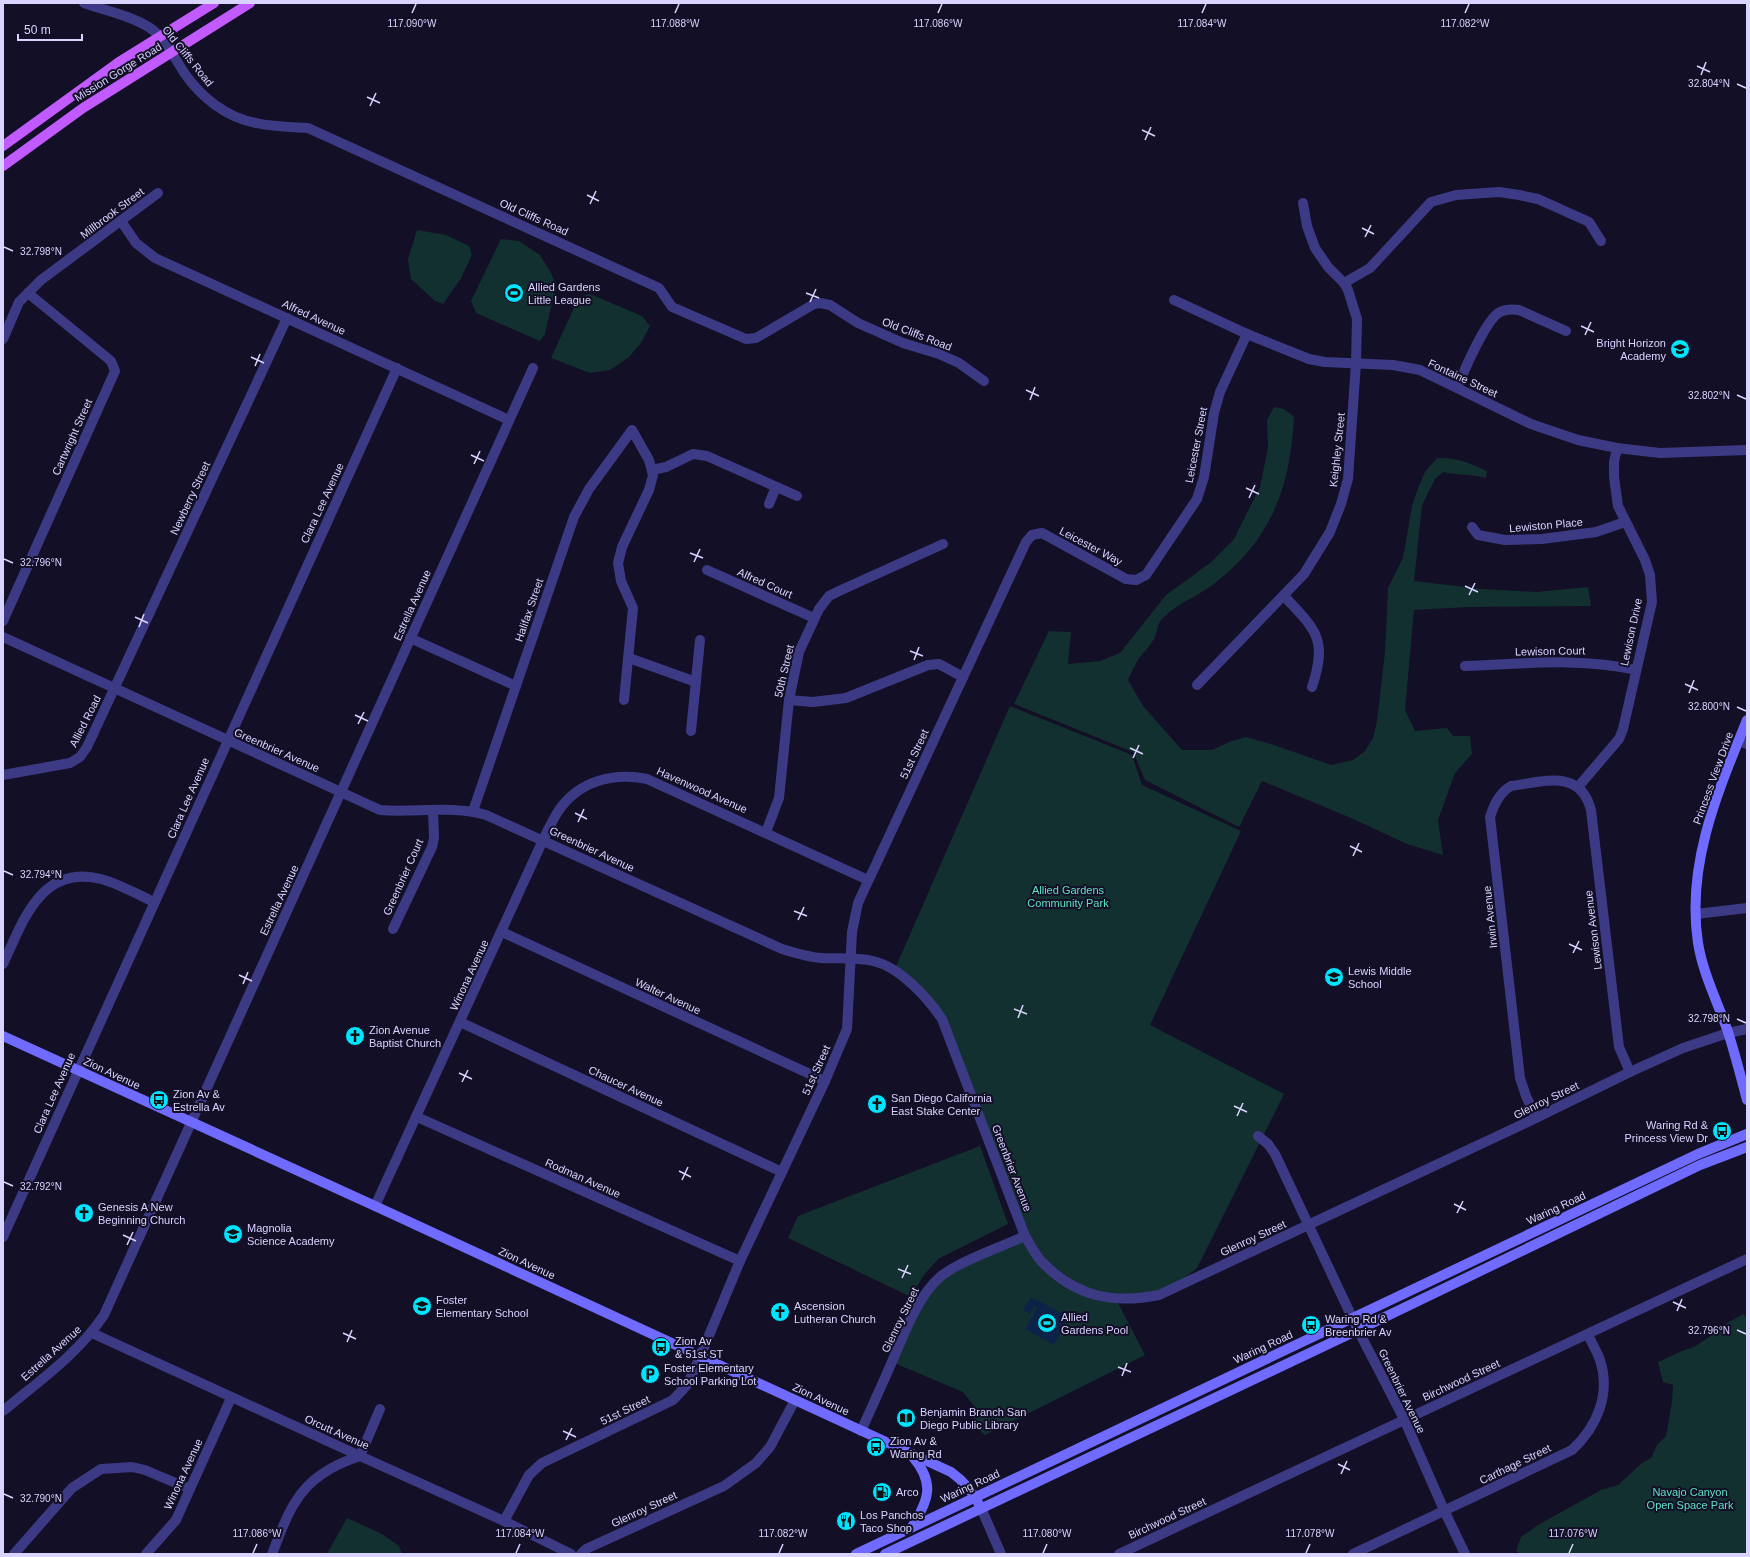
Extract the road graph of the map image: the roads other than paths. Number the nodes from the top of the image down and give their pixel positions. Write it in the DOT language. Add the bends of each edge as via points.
graph roads {
  1 [pos="84,3"];
  2 [pos="214,3"];
  3 [pos="250,3"];
  4 [pos="159,37"];
  5 [pos="171,53"];
  6 [pos="3,146"];
  7 [pos="3,166"];
  8 [pos="158,193"];
  9 [pos="1303,203"];
  10 [pos="121,221"];
  11 [pos="1601,241"];
  12 [pos="1344,283"];
  13 [pos="28,293"];
  14 [pos="1174,300"];
  15 [pos="287,318"];
  16 [pos="1566,332"];
  17 [pos="1247,334"];
  18 [pos="3,339"];
  19 [pos="1356,363"];
  20 [pos="397,368"];
  21 [pos="533,368"];
  22 [pos="984,381"];
  23 [pos="1457,388"];
  24 [pos="510,420"];
  25 [pos="1617,448"];
  26 [pos="1747,450"];
  27 [pos="652,470"];
  28 [pos="776,487"];
  29 [pos="797,496"];
  30 [pos="769,504"];
  31 [pos="1625,522"];
  32 [pos="1472,526"];
  33 [pos="1026,542"];
  34 [pos="943,544"];
  35 [pos="707,570"];
  36 [pos="1146,576"];
  37 [pos="1284,596"];
  38 [pos="814,618"];
  39 [pos="3,621"];
  40 [pos="3,637"];
  41 [pos="410,638"];
  42 [pos="700,640"];
  43 [pos="629,658"];
  44 [pos="1465,666"];
  45 [pos="1636,670"];
  46 [pos="962,677"];
  47 [pos="696,682"];
  48 [pos="1197,685"];
  49 [pos="516,686"];
  50 [pos="1312,687"];
  51 [pos="115,689"];
  52 [pos="624,700"];
  53 [pos="789,700"];
  54 [pos="1747,720"];
  55 [pos="691,731"];
  56 [pos="227,741"];
  57 [pos="1743,742"];
  58 [pos="3,775"];
  59 [pos="1578,787"];
  60 [pos="342,793"];
  61 [pos="433,810"];
  62 [pos="473,811"];
  63 [pos="766,832"];
  64 [pos="543,840"];
  65 [pos="868,880"];
  66 [pos="154,902"];
  67 [pos="1747,908"];
  68 [pos="1696,914"];
  69 [pos="393,929"];
  70 [pos="502,932"];
  71 [pos="851,958"];
  72 [pos="3,964"];
  73 [pos="460,1022"];
  74 [pos="1747,1029"];
  75 [pos="1728,1032"];
  76 [pos="3,1036"];
  77 [pos="78,1070"];
  78 [pos="1630,1072"];
  79 [pos="825,1081"];
  80 [pos="1747,1100"];
  81 [pos="417,1117"];
  82 [pos="1536,1118"];
  83 [pos="190,1121"];
  84 [pos="1747,1134"];
  85 [pos="1258,1136"];
  86 [pos="1747,1147"];
  87 [pos="782,1172"];
  88 [pos="375,1206"];
  89 [pos="1309,1225"];
  90 [pos="1025,1236"];
  91 [pos="3,1237"];
  92 [pos="1747,1259"];
  93 [pos="740,1261"];
  94 [pos="1353,1318"];
  95 [pos="1358,1330"];
  96 [pos="92,1333"];
  97 [pos="1588,1335"];
  98 [pos="700,1357"];
  99 [pos="231,1398"];
  100 [pos="795,1400"];
  101 [pos="380,1409"];
  102 [pos="3,1411"];
  103 [pos="1404,1419"];
  104 [pos="861,1431"];
  105 [pos="910,1454"];
  106 [pos="360,1456"];
  107 [pos="190,1489"];
  108 [pos="976,1497"];
  109 [pos="981,1508"];
  110 [pos="1444,1510"];
  111 [pos="504,1521"];
  112 [pos="912,1527"];
  113 [pos="14,1554"];
  114 [pos="146,1554"];
  115 [pos="272,1554"];
  116 [pos="571,1554"];
  117 [pos="581,1554"];
  118 [pos="856,1554"];
  119 [pos="885,1554"];
  120 [pos="1001,1554"];
  121 [pos="1119,1554"];
  122 [pos="1353,1554"];
  123 [pos="1465,1554"];
  1 -- 4 [label="street, Old Cliffs Road" via="136,21 150,28"];
  2 -- 4 [label="main road, Mission Gorge Road"];
  3 -- 5 [label="main road, Mission Gorge Road"];
  4 -- 5 [label="street, Old Cliffs Road"];
  4 -- 6 [label="main road, Mission Gorge Road" via="119,62"];
  5 -- 7 [label="main road, Mission Gorge Road" via="83,108"];
  5 -- 22 [label="street, Old Cliffs Road" via="190,81 212,104 228,113 255,123 308,128 659,288 672,307 746,339 756,338 814,304 820,303 830,305 858,323 903,343 959,363"];
  8 -- 10 [label="street, Millbrook Street"];
  9 -- 12 [label="street, Keighley Street" via="1307,226 1315,248 1328,267"];
  10 -- 13 [label="street, Millbrook Street" via="41,280"];
  10 -- 15 [label="street, Alfred Avenue" via="136,243 155,258"];
  11 -- 12 [label="street" via="1589,222 1538,199 1519,194 1484,192 1456,195 1432,202 1370,268"];
  12 -- 19 [label="street, Keighley Street" via="1357,319"];
  13 -- 18 [label="street, Millbrook Street" via="20,302"];
  13 -- 39 [label="street, Cartwright Street" via="111,361 115,371"];
  14 -- 17 [label="street, Fontaine Street"];
  15 -- 20 [label="street, Alfred Avenue"];
  15 -- 51 [label="street, Newberry Street"];
  16 -- 23 [label="street" via="1519,310 1500,312 1484,331"];
  17 -- 19 [label="street, Fontaine Street" via="1309,359"];
  17 -- 36 [label="street, Leicester Street" via="1220,392 1204,476 1197,499"];
  19 -- 23 [label="street, Fontaine Street" via="1393,365 1420,370"];
  19 -- 37 [label="street, Keighley Street" via="1348,479 1341,504 1330,532 1313,560"];
  20 -- 24 [label="street, Alfred Avenue"];
  20 -- 56 [label="street, Clara Lee Avenue"];
  21 -- 24 [label="street, Estrella Avenue"];
  23 -- 25 [label="street, Fontaine Street" via="1531,424 1578,440"];
  24 -- 41 [label="street, Estrella Avenue"];
  25 -- 26 [label="street, Fontaine Street" via="1660,453"];
  25 -- 31 [label="street, Lewison Drive" via="1614,477 1618,506"];
  27 -- 28 [label="street" via="666,467 693,454 707,456"];
  27 -- 43 [label="street" via="649,490 622,547 618,563 621,581 632,608"];
  27 -- 49 [label="street, Halifax Street" via="632,430 589,489 574,517"];
  28 -- 29 [label="street"];
  28 -- 30 [label="street"];
  31 -- 32 [label="street, Lewiston Place" via="1596,532 1542,539 1505,540 1478,535"];
  31 -- 45 [label="street, Lewison Drive" via="1650,575 1652,602"];
  33 -- 36 [label="street, Leicester Way" via="1032,535 1042,533 1126,579 1136,580"];
  33 -- 46 [label="street, 51st Street"];
  34 -- 38 [label="street, 50th Street" via="829,596"];
  35 -- 38 [label="street, Alfred Court"];
  37 -- 48 [label="street, Keighley Street"];
  37 -- 50 [label="street" via="1309,622 1318,639 1319,661"];
  38 -- 53 [label="street, 50th Street" via="799,652"];
  40 -- 51 [label="street, Greenbrier Avenue"];
  41 -- 49 [label="street"];
  41 -- 60 [label="street, Estrella Avenue"];
  42 -- 47 [label="street"];
  43 -- 47 [label="street"];
  43 -- 52 [label="street"];
  44 -- 45 [label="street, Lewison Court" via="1590,662"];
  45 -- 59 [label="street, Lewison Drive" via="1623,729 1618,739"];
  46 -- 53 [label="street" via="939,664 928,665 846,698 813,702"];
  46 -- 65 [label="street, 51st Street"];
  47 -- 55 [label="street"];
  49 -- 62 [label="street, Halifax Street"];
  51 -- 56 [label="street, Greenbrier Avenue"];
  51 -- 58 [label="street, Allied Road" via="80,757 70,762"];
  53 -- 63 [label="street, 50th Street" via="779,798"];
  54 -- 57 [label="main road, Princess View Drive"];
  56 -- 60 [label="street, Greenbrier Avenue"];
  56 -- 66 [label="street, Clara Lee Avenue"];
  57 -- 68 [label="main road, Princess View Drive" via="1709,819 1695,892"];
  59 -- 78 [label="street, Lewison Avenue" via="1588,799 1591,810 1619,1047"];
  59 -- 82 [label="street, Irwin Avenue" via="1558,780 1511,786 1494,804 1490,817 1520,1078"];
  60 -- 61 [label="street, Greenbrier Avenue" via="380,810"];
  60 -- 83 [label="street, Estrella Avenue"];
  61 -- 62 [label="street, Greenbrier Avenue"];
  61 -- 69 [label="street, Greenbrier Court" via="432,847"];
  62 -- 64 [label="street, Greenbrier Avenue" via="486,814"];
  63 -- 64 [label="street, Havenwood Avenue" via="647,779 626,776 601,779 579,790 560,809"];
  63 -- 65 [label="street, Havenwood Avenue"];
  64 -- 70 [label="street, Winona Avenue"];
  64 -- 71 [label="street, Greenbrier Avenue" via="782,949 820,958"];
  65 -- 71 [label="street, 51st Street" via="858,903 852,932"];
  66 -- 72 [label="street" via="101,879 84,877 60,882 45,891 33,903"];
  66 -- 77 [label="street, Clara Lee Avenue"];
  67 -- 68 [label="street"];
  68 -- 75 [label="main road, Princess View Drive" via="1698,943"];
  70 -- 73 [label="street, Winona Avenue"];
  70 -- 79 [label="street, Walter Avenue"];
  71 -- 79 [label="street, 51st Street" via="847,1029"];
  71 -- 90 [label="street, Greenbrier Avenue" via="887,965 928,999 942,1019"];
  73 -- 81 [label="street, Winona Avenue"];
  73 -- 87 [label="street, Chaucer Avenue"];
  74 -- 75 [label="street, Glenroy Street"];
  75 -- 78 [label="street, Glenroy Street" via="1683,1048"];
  75 -- 80 [label="main road, Princess View Drive"];
  76 -- 77 [label="main road, Zion Avenue"];
  77 -- 83 [label="main road, Zion Avenue"];
  77 -- 91 [label="street, Clara Lee Avenue"];
  78 -- 82 [label="street, Glenroy Street"];
  79 -- 87 [label="street, 51st Street"];
  81 -- 88 [label="street, Winona Avenue"];
  81 -- 93 [label="street, Rodman Avenue"];
  82 -- 89 [label="street, Glenroy Street"];
  83 -- 88 [label="main road, Zion Avenue"];
  83 -- 96 [label="street, Estrella Avenue" via="104,1315"];
  84 -- 94 [label="main road, Waring Road" via="1698,1154"];
  85 -- 89 [label="street, Greenbrier Avenue" via="1275,1154"];
  86 -- 95 [label="main road" via="1700,1165"];
  87 -- 93 [label="street, 51st Street"];
  88 -- 98 [label="main road, Zion Avenue"];
  89 -- 90 [label="street, Glenroy Street" via="1159,1295 1137,1299 1096,1296 1068,1283 1042,1262"];
  89 -- 94 [label="street, Greenbrier Avenue"];
  90 -- 104 [label="street, Glenroy Street" via="953,1268 940,1276 930,1287 901,1341"];
  92 -- 97 [label="street, Birchwood Street"];
  93 -- 98 [label="street, 51st Street"];
  94 -- 95 [label="street, Greenbrier Avenue"];
  94 -- 108 [label="main road, Waring Road"];
  95 -- 103 [label="street, Greenbrier Avenue"];
  95 -- 109 [label="main road"];
  96 -- 99 [label="street, Orcutt Avenue"];
  96 -- 102 [label="street, Estrella Avenue" via="78,1348"];
  97 -- 103 [label="street, Birchwood Street"];
  97 -- 110 [label="street, Carthage Street" via="1600,1361 1604,1387 1601,1409 1579,1444 1572,1450"];
  98 -- 100 [label="main road, Zion Avenue"];
  98 -- 111 [label="street, 51st Street" via="687,1385 672,1400 542,1463 529,1475"];
  99 -- 106 [label="street, Orcutt Avenue"];
  99 -- 107 [label="street, Winona Avenue"];
  100 -- 104 [label="main road, Zion Avenue"];
  100 -- 117 [label="street, Glenroy Street" via="770,1447 756,1463 724,1486 586,1549"];
  101 -- 106 [label="street"];
  103 -- 110 [label="street, Greenbrier Avenue"];
  103 -- 121 [label="street, Birchwood Street"];
  104 -- 105 [label="main road, Zion Avenue"];
  105 -- 108 [label="main road, Zion Avenue" via="951,1472 962,1480"];
  105 -- 112 [label="main road" via="922,1468 928,1485 924,1507"];
  106 -- 111 [label="street, Orcutt Avenue"];
  106 -- 115 [label="street" via="329,1468 302,1492"];
  107 -- 113 [label="street" via="132,1467 101,1469 72,1488"];
  107 -- 114 [label="street, Winona Avenue" via="176,1520"];
  108 -- 109 [label="main road, Zion Avenue"];
  108 -- 112 [label="main road, Waring Road"];
  109 -- 119 [label="main road"];
  109 -- 120 [label="street, Zion Avenue"];
  110 -- 122 [label="street, Carthage Street"];
  110 -- 123 [label="street, Greenbrier Avenue"];
  111 -- 116 [label="street, Orcutt Avenue"];
  112 -- 118 [label="main road, Waring Road"];
}
